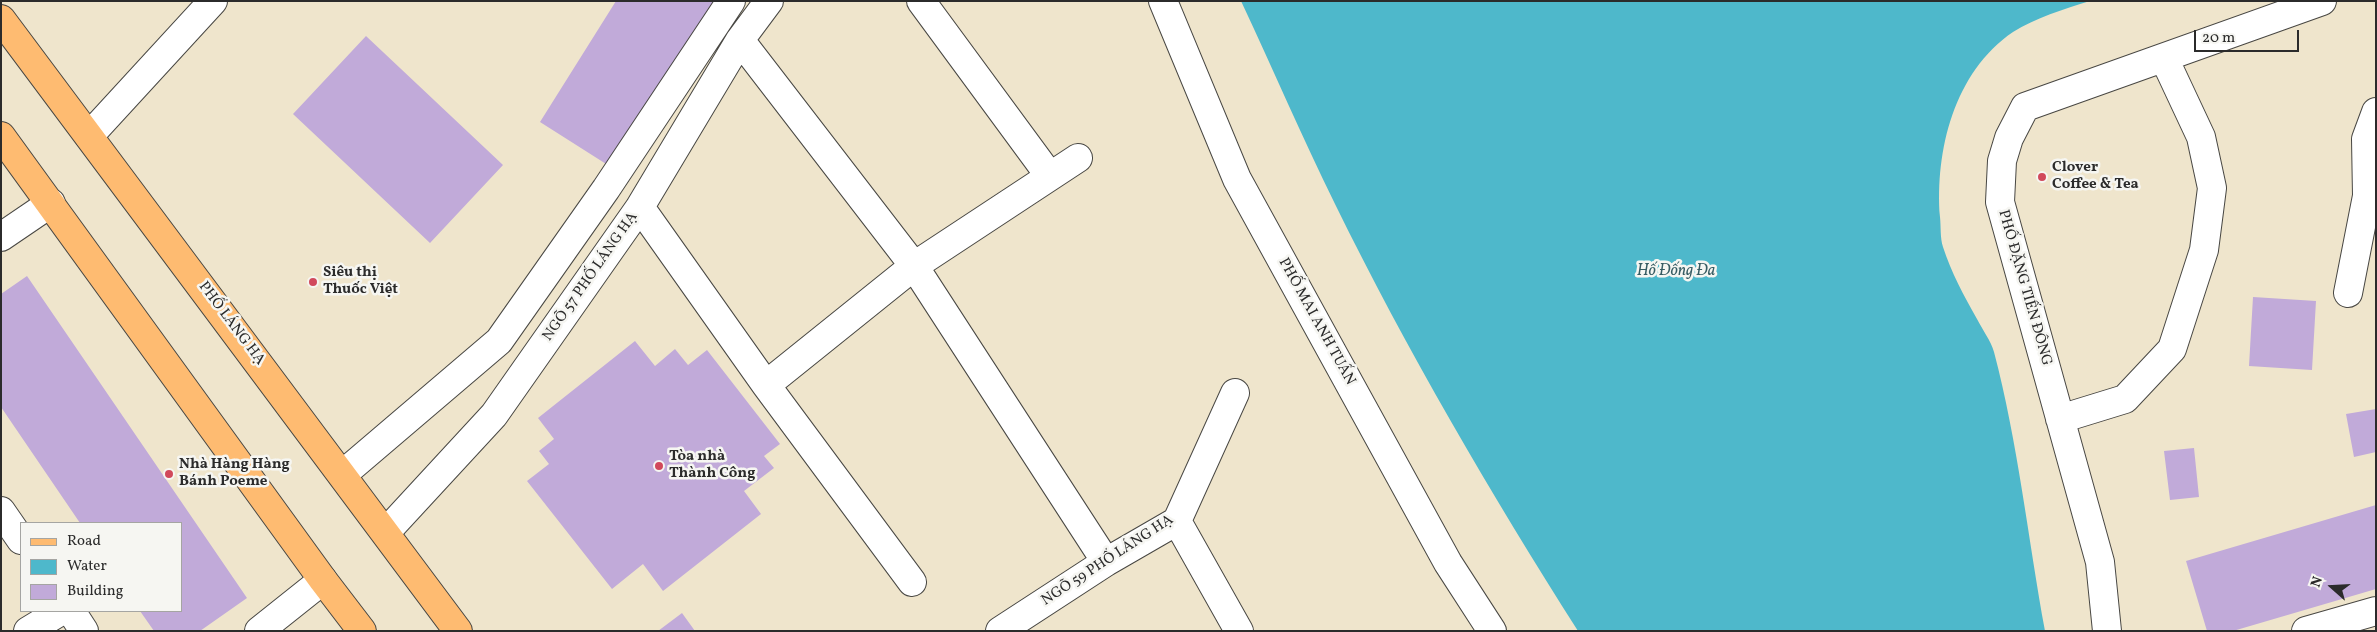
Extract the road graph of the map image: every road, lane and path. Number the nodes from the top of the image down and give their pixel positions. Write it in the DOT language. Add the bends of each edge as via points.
graph roads {
  1 [pos="213,1"];
  2 [pos="731,1"];
  3 [pos="769,1"];
  4 [pos="921,1"];
  5 [pos="1163,1"];
  6 [pos="2322,1"];
  7 [pos="1,19"];
  8 [pos="740,40"];
  9 [pos="2164,58"];
  10 [pos="2376,112"];
  11 [pos="1,136"];
  12 [pos="89,136"];
  13 [pos="1078,158"];
  14 [pos="1049,175"];
  15 [pos="52,203"];
  16 [pos="640,207"];
  17 [pos="1,237"];
  18 [pos="914,266"];
  19 [pos="2348,293"];
  20 [pos="766,385"];
  21 [pos="1235,393"];
  22 [pos="2060,419"];
  23 [pos="343,474"];
  24 [pos="1,511"];
  25 [pos="1177,521"];
  26 [pos="386,532"];
  27 [pos="20,539"];
  28 [pos="1106,562"];
  29 [pos="322,580"];
  30 [pos="912,582"];
  31 [pos="2376,611"];
  32 [pos="59,612"];
  33 [pos="71,612"];
  34 [pos="1002,630"];
  35 [pos="28,631"];
  36 [pos="84,631"];
  37 [pos="258,631"];
  38 [pos="362,631"];
  39 [pos="458,631"];
  40 [pos="1239,631"];
  41 [pos="1492,631"];
  42 [pos="2107,631"];
  43 [pos="2306,631"];
  1 -- 12 [label="street"];
  2 -- 23 [label="street" via="606,189 499,341"];
  3 -- 8 [label="street, NGÕ 57 PHỐ LÁNG HẠ"];
  4 -- 14 [label="street"];
  5 -- 41 [label="street, PHỐ MAI ANH TUẤN" via="1237,179 1448,563"];
  6 -- 9 [label="street, PHỐ ĐẶNG TIẾN ĐÔNG"];
  7 -- 12 [label="main road, PHỐ LÁNG HẠ"];
  8 -- 16 [label="street, NGÕ 57 PHỐ LÁNG HẠ"];
  8 -- 18 [label="street"];
  9 -- 22 [label="street" via="2201,137 2212,188 2204,250 2172,349 2125,399"];
  9 -- 22 [label="street, PHỐ ĐẶNG TIẾN ĐÔNG" via="2025,107 2009,138 2002,161 2000,202"];
  10 -- 19 [label="street" via="2366,139 2367,196"];
  11 -- 15 [label="main road"];
  12 -- 23 [label="main road, PHỐ LÁNG HẠ"];
  13 -- 14 [label="street"];
  14 -- 18 [label="street"];
  15 -- 17 [label="street"];
  15 -- 29 [label="main road"];
  16 -- 20 [label="street"];
  16 -- 26 [label="street, NGÕ 57 PHỐ LÁNG HẠ" via="494,415"];
  18 -- 20 [label="street"];
  18 -- 28 [label="street"];
  20 -- 30 [label="street"];
  21 -- 25 [label="street, NGÕ 59 PHỐ LÁNG HẠ"];
  22 -- 42 [label="street, PHỐ ĐẶNG TIẾN ĐÔNG" via="2100,562"];
  23 -- 26 [label="main road, PHỐ LÁNG HẠ"];
  24 -- 27 [label="street"];
  25 -- 28 [label="street, NGÕ 59 PHỐ LÁNG HẠ"];
  25 -- 40 [label="street"];
  26 -- 39 [label="main road, PHỐ LÁNG HẠ"];
  28 -- 34 [label="street, NGÕ 59 PHỐ LÁNG HẠ"];
  29 -- 37 [label="street"];
  29 -- 38 [label="main road"];
  31 -- 43 [label="street"];
  32 -- 35 [label="street"];
  33 -- 36 [label="street"];
}
